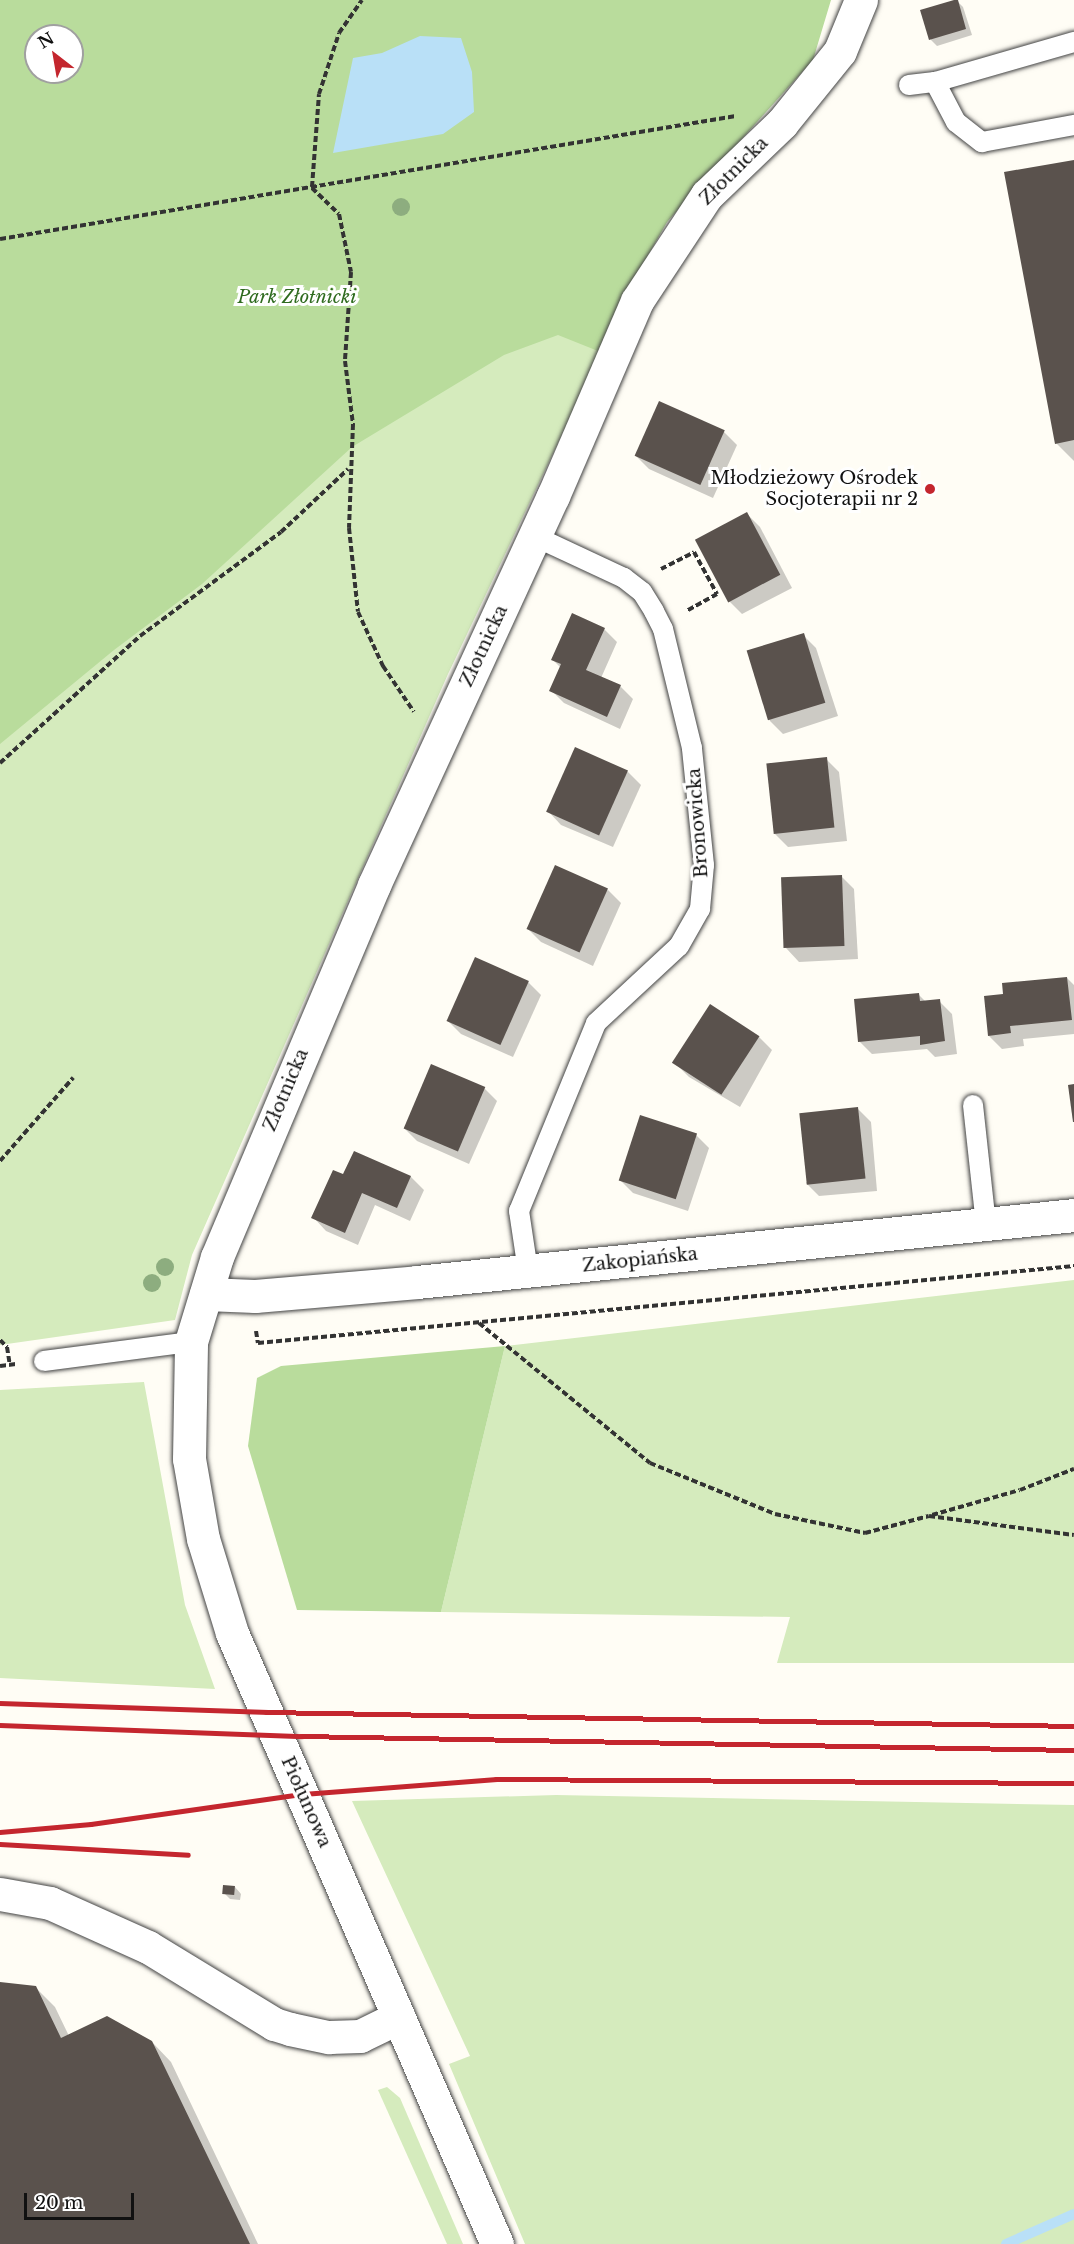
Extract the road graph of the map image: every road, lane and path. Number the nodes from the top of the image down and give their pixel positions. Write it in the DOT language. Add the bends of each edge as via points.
graph roads {
  1 [pos="362,0"];
  2 [pos="861,0"];
  3 [pos="1074,42"];
  4 [pos="935,82"];
  5 [pos="909,85"];
  6 [pos="782,123"];
  7 [pos="1074,125"];
  8 [pos="312,187"];
  9 [pos="0,239"];
  10 [pos="348,469"];
  11 [pos="534,536"];
  12 [pos="659,571"];
  13 [pos="678,615"];
  14 [pos="444,733"];
  15 [pos="0,763"];
  16 [pos="73,1078"];
  17 [pos="973,1105"];
  18 [pos="0,1161"];
  19 [pos="1074,1215"];
  20 [pos="986,1224"];
  21 [pos="1074,1266"];
  22 [pos="528,1271"];
  23 [pos="206,1294"];
  24 [pos="255,1320"];
  25 [pos="478,1323"];
  26 [pos="0,1340"];
  27 [pos="191,1342"];
  28 [pos="44,1361"];
  29 [pos="10,1365"];
  30 [pos="1074,1469"];
  31 [pos="929,1516"];
  32 [pos="1074,1535"];
  33 [pos="0,1894"];
  34 [pos="399,2018"];
  35 [pos="497,2244"];
  1 -- 8 [label="path" via="339,33 319,94"];
  2 -- 6 [label="street, Złotnicka" via="840,51"];
  3 -- 4 [label="lane"];
  4 -- 5 [label="lane"];
  4 -- 7 [label="lane" via="956,122 982,142"];
  6 -- 8 [label="path" via="744,114"];
  6 -- 11 [label="street, Złotnicka" via="707,195 637,301"];
  8 -- 9 [label="path"];
  8 -- 10 [label="path" via="339,214 351,272 345,361 353,424"];
  10 -- 14 [label="path" via="349,528 358,612 402,698 421,721"];
  10 -- 15 [label="path" via="281,532 140,636"];
  11 -- 14 [label="street, Złotnicka"];
  11 -- 22 [label="lane, Bronowicka" via="624,579 642,592 654,611 663,629 692,748 704,865 700,909 679,946 596,1023 519,1211"];
  12 -- 13 [label="path" via="694,552 717,594"];
  14 -- 23 [label="street, Złotnicka" via="286,1090 217,1257"];
  16 -- 18 [label="path"];
  17 -- 20 [label="lane"];
  19 -- 20 [label="street, Zakopiańska"];
  20 -- 22 [label="street, Zakopiańska"];
  21 -- 25 [label="path"];
  22 -- 23 [label="street, Zakopiańska" via="255,1296"];
  23 -- 27 [label="street, Złotnicka"];
  24 -- 25 [label="path" via="258,1343"];
  25 -- 31 [label="path" via="650,1463 775,1514 865,1533"];
  26 -- 29 [label="path" via="7,1347"];
  27 -- 28 [label="lane"];
  27 -- 34 [label="street, Piołunowa" via="189,1459 213,1570 232,1633"];
  30 -- 31 [label="path" via="1020,1490"];
  31 -- 32 [label="path"];
  33 -- 34 [label="street" via="50,1902 148,1947 274,2024 290,2029 328,2037 360,2036"];
  34 -- 35 [label="street, Piołunowa"];
}
